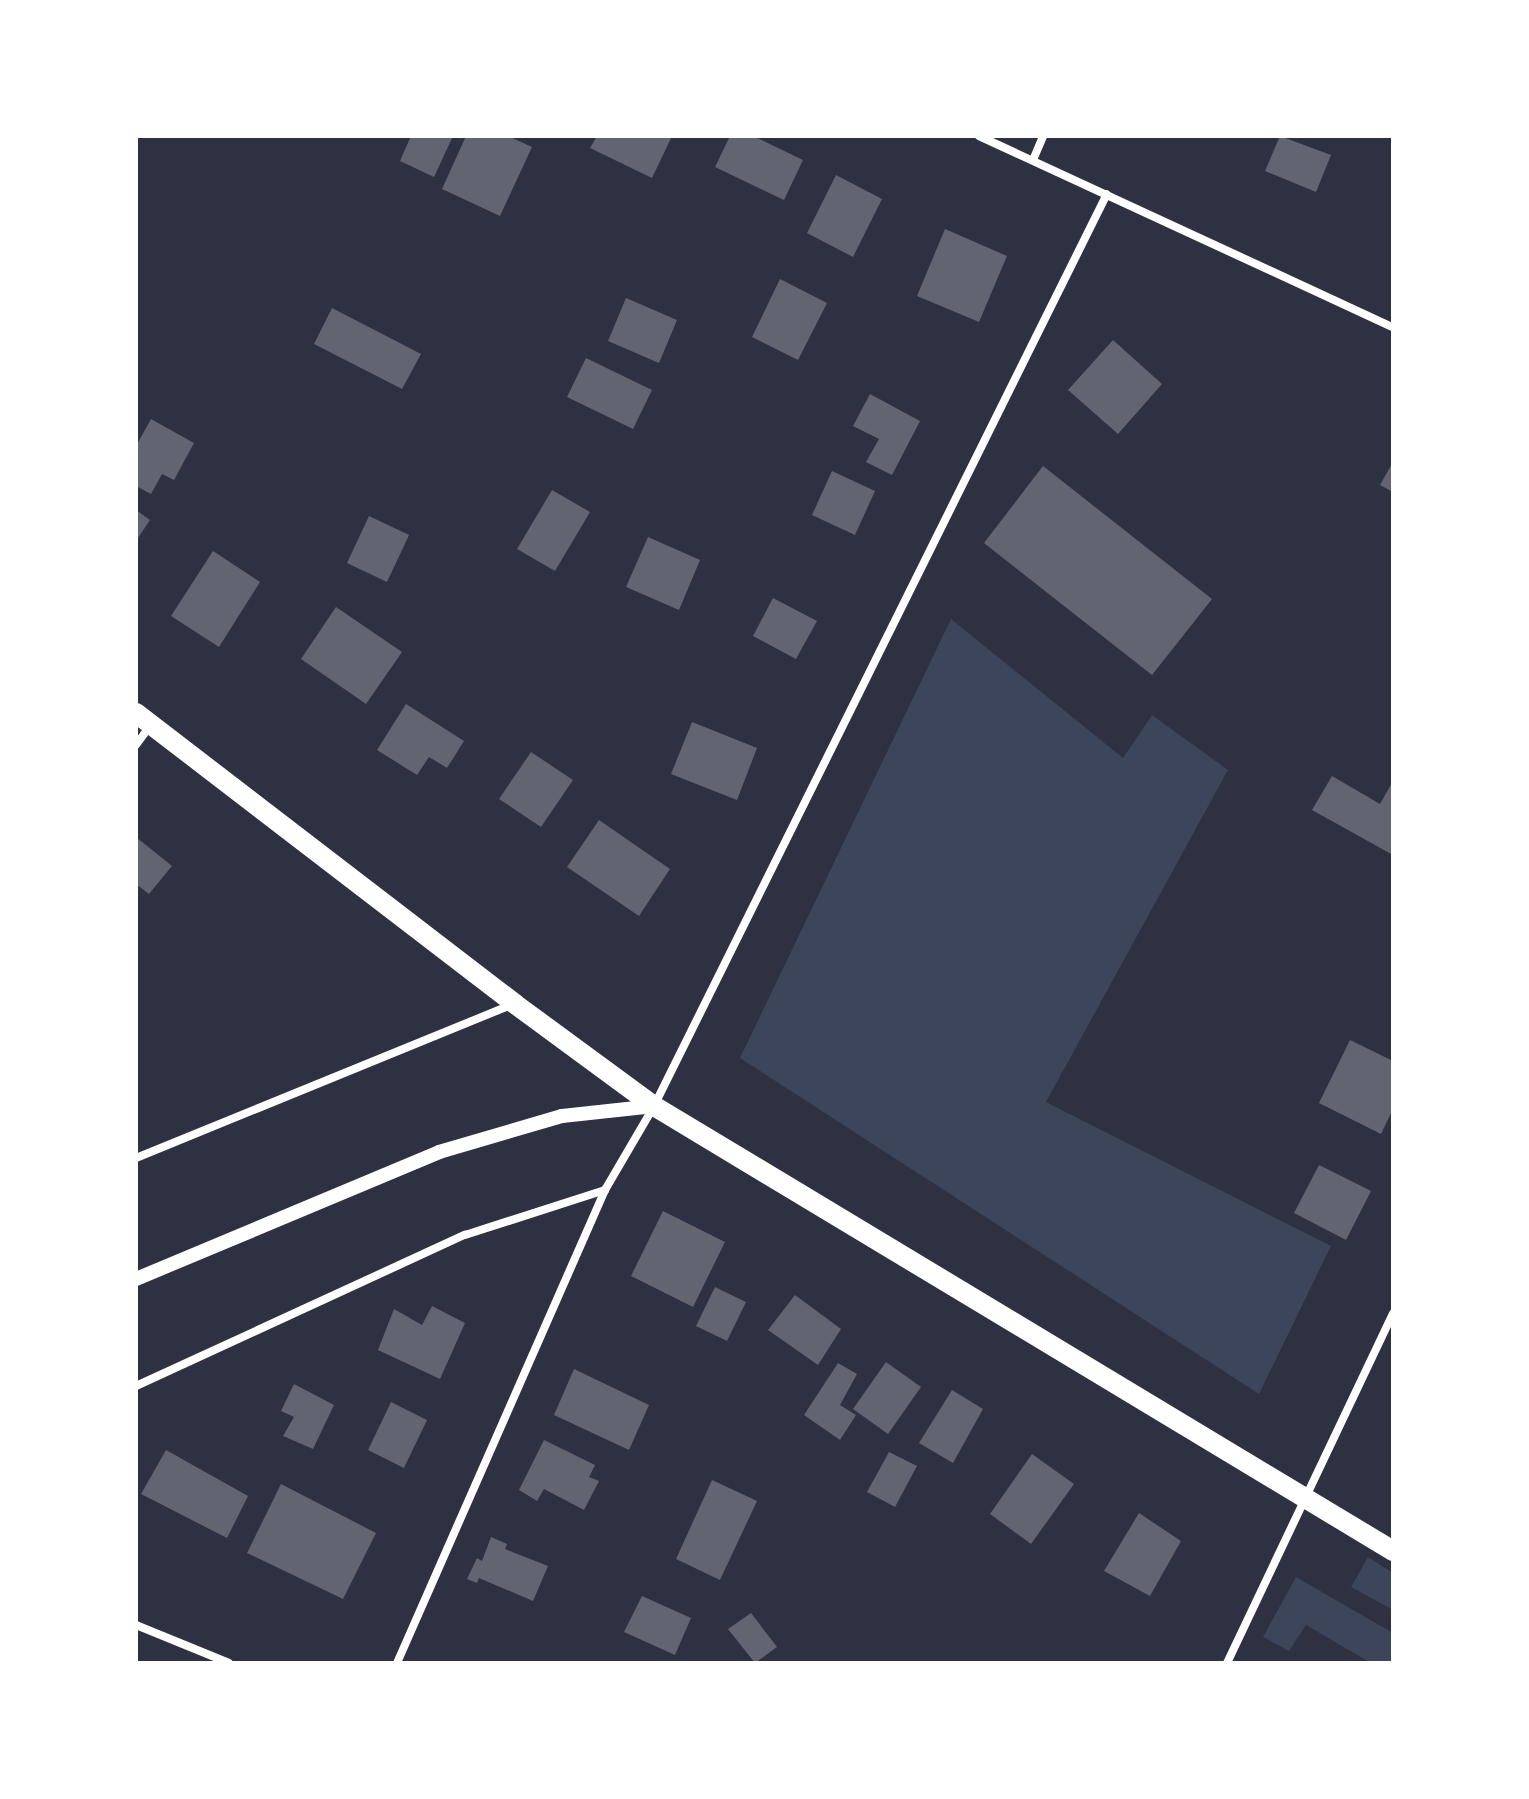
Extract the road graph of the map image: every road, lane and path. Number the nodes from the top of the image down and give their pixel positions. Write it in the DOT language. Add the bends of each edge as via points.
graph roads {
  1 [pos="979,136"];
  2 [pos="1043,136"];
  3 [pos="1033,160"];
  4 [pos="1107,194"];
  5 [pos="1393,327"];
  6 [pos="143,719"];
  7 [pos="136,745"];
  8 [pos="515,1004"];
  9 [pos="654,1106"];
  10 [pos="136,1158"];
  11 [pos="605,1190"];
  12 [pos="136,1279"];
  13 [pos="1393,1313"];
  14 [pos="136,1386"];
  15 [pos="1306,1500"];
  16 [pos="1393,1551"];
  17 [pos="136,1625"];
  18 [pos="229,1663"];
  19 [pos="397,1663"];
  20 [pos="1227,1663"];
  1 -- 3 [label="street"];
  2 -- 3 [label="street"];
  3 -- 4 [label="street"];
  4 -- 5 [label="street"];
  4 -- 9 [label="street"];
  6 -- 7 [label="street"];
  6 -- 8 [label="main road"];
  8 -- 9 [label="main road"];
  8 -- 10 [label="street"];
  9 -- 11 [label="street"];
  9 -- 12 [label="street" via="562,1116 439,1152"];
  9 -- 15 [label="main road"];
  11 -- 14 [label="street" via="465,1235"];
  11 -- 19 [label="street"];
  13 -- 15 [label="street"];
  15 -- 16 [label="main road"];
  15 -- 20 [label="street"];
  17 -- 18 [label="street"];
}
